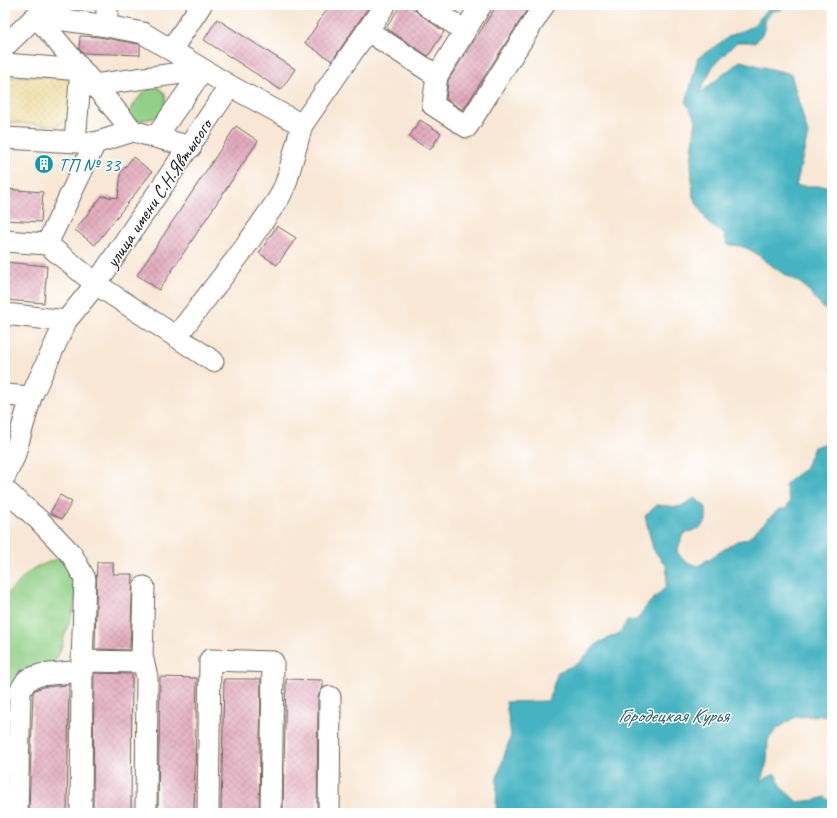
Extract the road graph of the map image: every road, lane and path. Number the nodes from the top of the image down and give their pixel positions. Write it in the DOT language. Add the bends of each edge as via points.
graph roads {
  1 [pos="107,5"];
  2 [pos="200,5"];
  3 [pos="385,5"];
  4 [pos="426,5"];
  5 [pos="481,5"];
  6 [pos="544,5"];
  7 [pos="33,9"];
  8 [pos="107,26"];
  9 [pos="368,31"];
  10 [pos="465,31"];
  11 [pos="5,46"];
  12 [pos="170,50"];
  13 [pos="5,64"];
  14 [pos="203,70"];
  15 [pos="437,76"];
  16 [pos="88,77"];
  17 [pos="230,86"];
  18 [pos="302,125"];
  19 [pos="133,131"];
  20 [pos="156,137"];
  21 [pos="5,138"];
  22 [pos="85,142"];
  23 [pos="190,147"];
  24 [pos="5,242"];
  25 [pos="47,244"];
  26 [pos="96,284"];
  27 [pos="5,314"];
  28 [pos="66,321"];
  29 [pos="176,337"];
  30 [pos="212,361"];
  31 [pos="5,395"];
  32 [pos="31,397"];
  33 [pos="5,476"];
  34 [pos="5,490"];
  35 [pos="144,587"];
  36 [pos="143,662"];
  37 [pos="82,666"];
  38 [pos="330,698"];
  39 [pos="17,813"];
  40 [pos="81,813"];
  41 [pos="146,813"];
  42 [pos="208,813"];
  43 [pos="271,813"];
  44 [pos="329,813"];
  1 -- 8 [label="street"];
  2 -- 12 [label="street"];
  3 -- 9 [label="street"];
  4 -- 10 [label="street"];
  5 -- 10 [label="street"];
  6 -- 15 [label="street" via="467,127 433,105"];
  7 -- 8 [label="street"];
  7 -- 11 [label="street"];
  7 -- 16 [label="street"];
  8 -- 12 [label="street" via="143,33"];
  9 -- 15 [label="street"];
  9 -- 18 [label="street"];
  10 -- 15 [label="street"];
  12 -- 14 [label="street"];
  13 -- 16 [label="street"];
  14 -- 16 [label="street"];
  14 -- 17 [label="street"];
  14 -- 20 [label="street"];
  16 -- 19 [label="street"];
  16 -- 22 [label="street"];
  17 -- 18 [label="street"];
  17 -- 23 [label="street, улица имени С.Н.Явтысого"];
  18 -- 29 [label="street" via="286,183 279,198 243,250"];
  19 -- 20 [label="street"];
  19 -- 22 [label="street"];
  20 -- 23 [label="street"];
  21 -- 22 [label="street"];
  22 -- 25 [label="street"];
  23 -- 26 [label="street, улица имени С.Н.Явтысого"];
  24 -- 25 [label="street"];
  25 -- 26 [label="street"];
  26 -- 28 [label="street, улица имени С.Н.Явтысого"];
  26 -- 29 [label="street"];
  27 -- 28 [label="street"];
  28 -- 32 [label="street, улица имени С.Н.Явтысого"];
  29 -- 30 [label="street"];
  31 -- 32 [label="street"];
  32 -- 33 [label="street, улица имени С.Н.Явтысого" via="14,457"];
  34 -- 37 [label="street" via="39,520 72,555 85,579"];
  35 -- 36 [label="street"];
  36 -- 37 [label="street"];
  36 -- 41 [label="street" via="147,677"];
  37 -- 39 [label="street" via="27,680 20,691"];
  37 -- 40 [label="street"];
  38 -- 44 [label="street"];
  42 -- 43 [label="street" via="210,660 273,662"];
}
